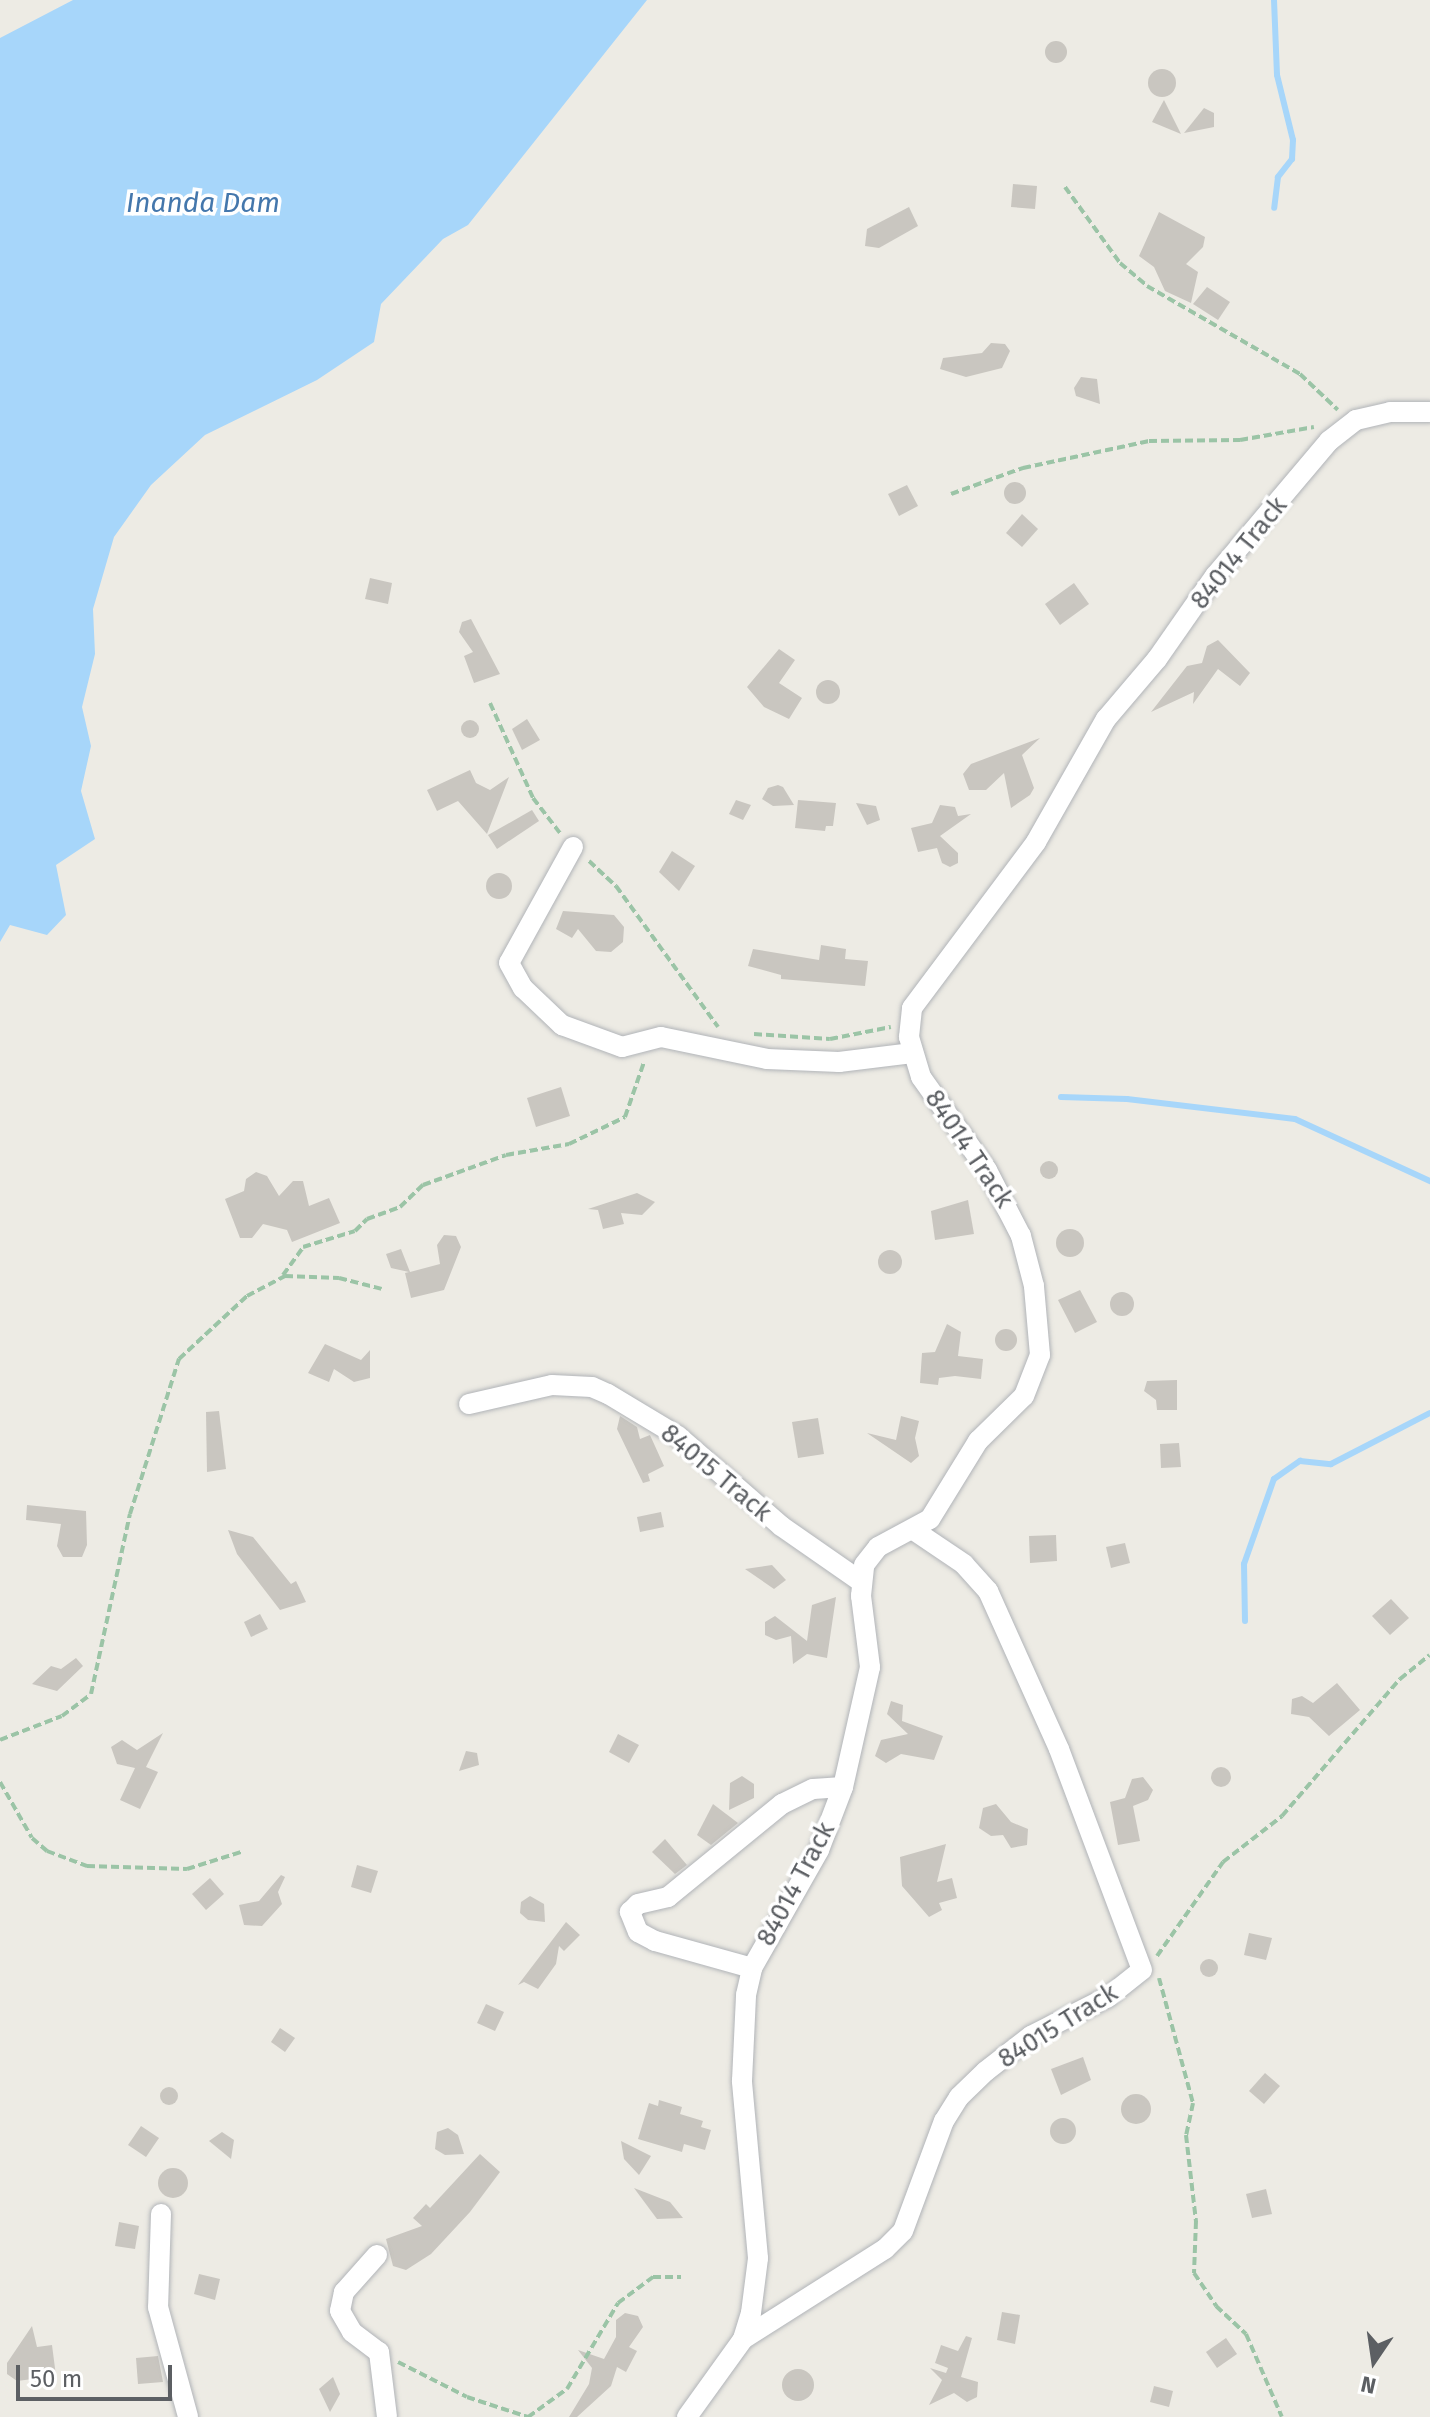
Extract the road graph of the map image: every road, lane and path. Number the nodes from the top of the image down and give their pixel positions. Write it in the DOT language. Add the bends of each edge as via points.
graph roads {
  1 [pos="1065,187"];
  2 [pos="1430,412"];
  3 [pos="1348,425"];
  4 [pos="951,494"];
  5 [pos="490,703"];
  6 [pos="573,847"];
  7 [pos="909,1022"];
  8 [pos="731,1032"];
  9 [pos="741,1033"];
  10 [pos="654,1039"];
  11 [pos="912,1053"];
  12 [pos="281,1277"];
  13 [pos="382,1289"];
  14 [pos="469,1404"];
  15 [pos="915,1531"];
  16 [pos="860,1581"];
  17 [pos="1430,1655"];
  18 [pos="0,1740"];
  19 [pos="0,1782"];
  20 [pos="843,1787"];
  21 [pos="241,1852"];
  22 [pos="1148,1964"];
  23 [pos="752,1968"];
  24 [pos="161,2214"];
  25 [pos="377,2255"];
  26 [pos="681,2277"];
  27 [pos="743,2339"];
  28 [pos="379,2352"];
  29 [pos="188,2417"];
  30 [pos="387,2417"];
  31 [pos="687,2417"];
  32 [pos="1282,2417"];
  1 -- 3 [label="path" via="1120,263 1147,286 1300,374"];
  2 -- 3 [label="street" via="1390,412"];
  3 -- 4 [label="path" via="1287,429 1240,440 1149,441 1023,468"];
  3 -- 7 [label="street, 84014 Track" via="1215,576 1157,659 1106,719 1080,757 1048,824 925,987"];
  5 -- 6 [label="path" via="533,798"];
  6 -- 8 [label="path" via="616,886 713,1024"];
  6 -- 10 [label="street" via="509,963 523,988 562,1025 622,1047"];
  7 -- 9 [label="path" via="830,1039"];
  7 -- 11 [label="street, 84014 Track"];
  10 -- 11 [label="street" via="782,1060 839,1062"];
  10 -- 12 [label="path" via="625,1117 569,1144 506,1155 423,1185 400,1207 367,1219 355,1231 303,1247"];
  11 -- 15 [label="street, 84014 Track" via="921,1077 1007,1202 1029,1262 1040,1330 1040,1355 1024,1396 978,1441 930,1519"];
  12 -- 13 [label="path" via="339,1278"];
  12 -- 18 [label="path" via="247,1296 179,1359 171,1374 130,1514 91,1694 62,1716"];
  14 -- 16 [label="street, 84015 Track" via="552,1385 592,1387 608,1394 687,1442 781,1526"];
  15 -- 16 [label="street, 84014 Track" via="878,1547"];
  15 -- 22 [label="street, 84015 Track" via="964,1564 988,1591"];
  16 -- 20 [label="street, 84014 Track" via="870,1667"];
  17 -- 22 [label="path" via="1400,1679 1282,1816 1223,1862 1177,1934"];
  19 -- 21 [label="path" via="32,1838 47,1851 87,1866 187,1869"];
  20 -- 23 [label="street, 84014 Track" via="819,1850"];
  20 -- 23 [label="street" via="813,1789 782,1804 668,1897 638,1904 630,1912 638,1932 655,1941"];
  22 -- 27 [label="street, 84015 Track" via="1108,1997 1031,2036 986,2071 944,2121 903,2231 885,2249"];
  22 -- 32 [label="path" via="1193,2103 1186,2135 1196,2221 1194,2273 1216,2306 1246,2334"];
  23 -- 27 [label="street, 84014 Track" via="742,2081 758,2258"];
  24 -- 29 [label="street" via="158,2307"];
  25 -- 28 [label="street" via="344,2292 340,2311 352,2332"];
  26 -- 28 [label="path" via="653,2277 618,2303 567,2389 528,2417 467,2397"];
  27 -- 31 [label="street, 84014 Track"];
  28 -- 30 [label="street"];
}
